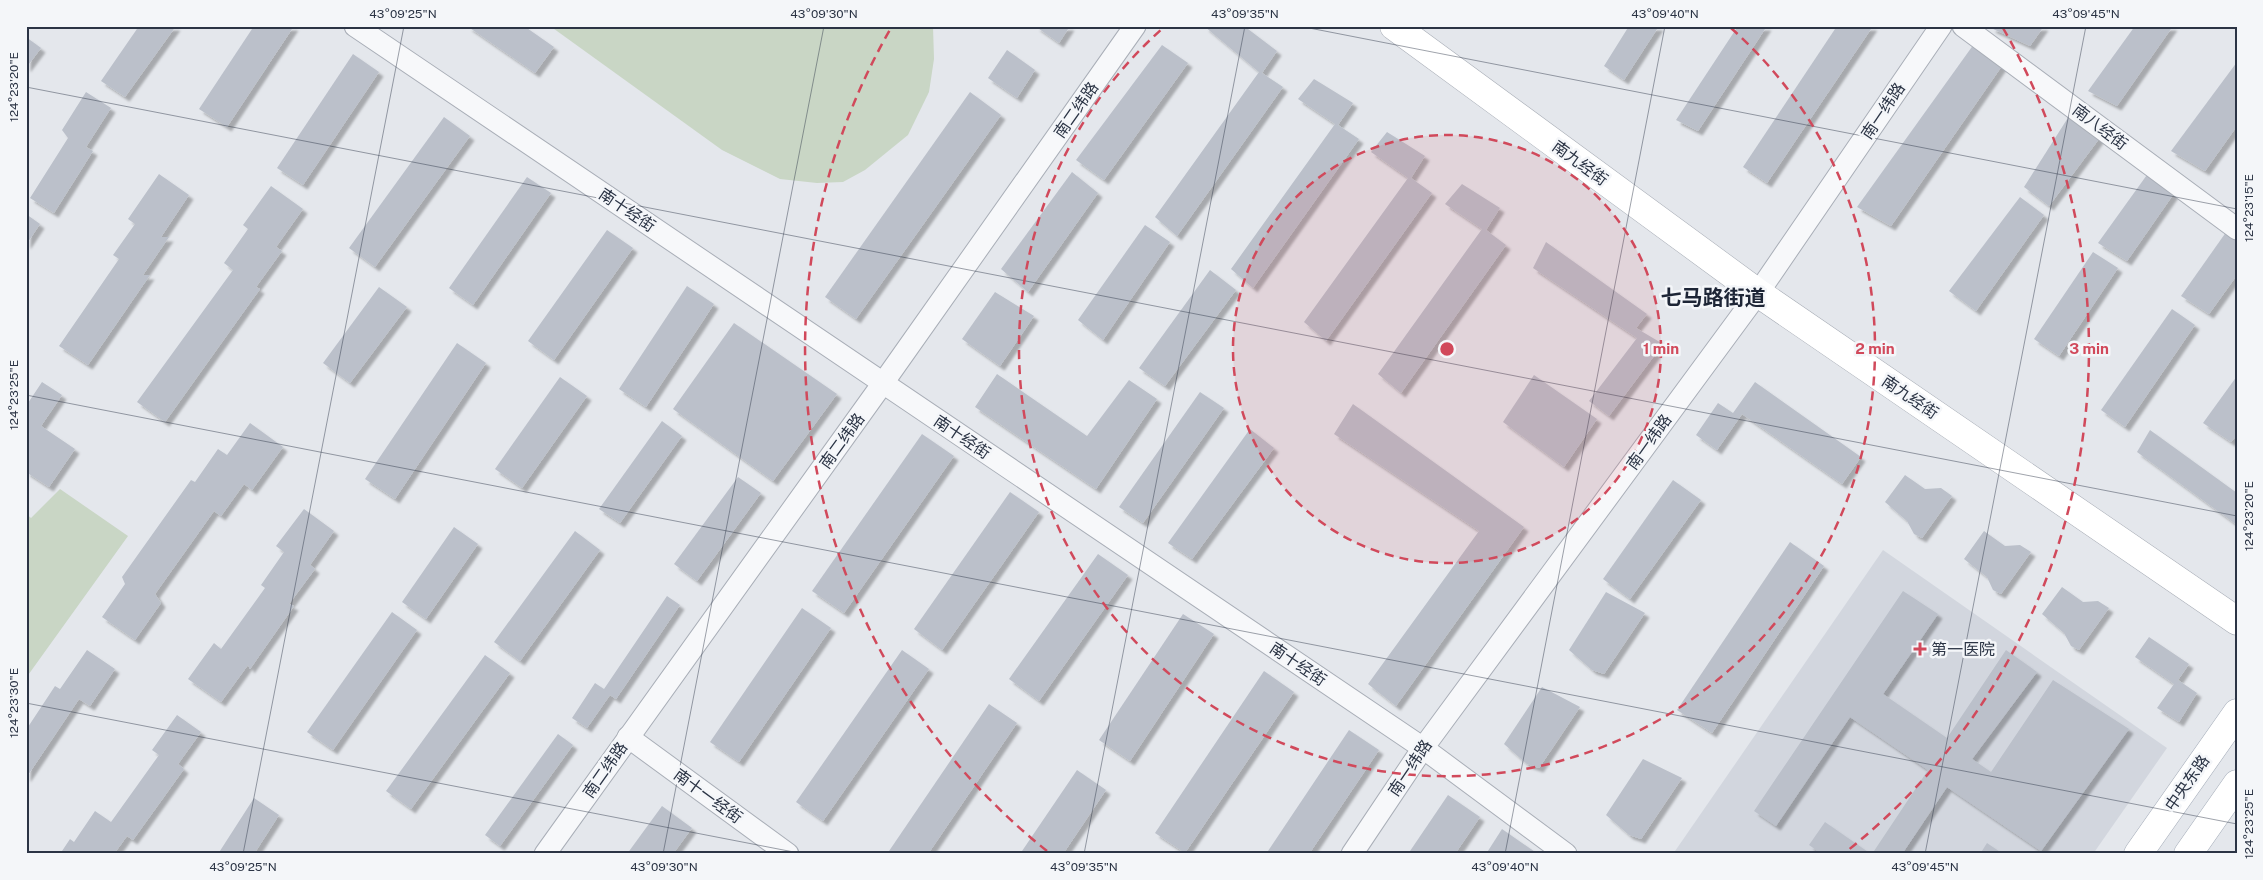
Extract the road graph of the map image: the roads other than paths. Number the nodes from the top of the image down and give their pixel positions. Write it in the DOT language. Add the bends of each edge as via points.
graph roads {
  1 [pos="355,26"];
  2 [pos="1135,26"];
  3 [pos="1394,26"];
  4 [pos="1941,26"];
  5 [pos="1963,26"];
  6 [pos="2237,229"];
  7 [pos="1758,293"];
  8 [pos="883,383"];
  9 [pos="2237,621"];
  10 [pos="2237,713"];
  11 [pos="628,737"];
  12 [pos="1423,748"];
  13 [pos="2237,784"];
  14 [pos="545,854"];
  15 [pos="788,854"];
  16 [pos="1352,854"];
  17 [pos="1566,854"];
  18 [pos="2138,854"];
  19 [pos="2188,854"];
  1 -- 8 [label="street, 南十经街"];
  2 -- 8 [label="street, 南二纬路"];
  3 -- 7 [label="main road, 南九经街"];
  4 -- 7 [label="street, 南一纬路"];
  5 -- 6 [label="street, 南八经街"];
  7 -- 9 [label="main road, 南九经街"];
  7 -- 12 [label="street, 南一纬路"];
  8 -- 11 [label="street, 南二纬路"];
  8 -- 12 [label="street, 南十经街"];
  10 -- 18 [label="main road, 中央东路"];
  11 -- 14 [label="street, 南二纬路"];
  11 -- 15 [label="street, 南十一经街"];
  12 -- 16 [label="street, 南一纬路"];
  12 -- 17 [label="street, 南十经街"];
  13 -- 19 [label="main road"];
}
